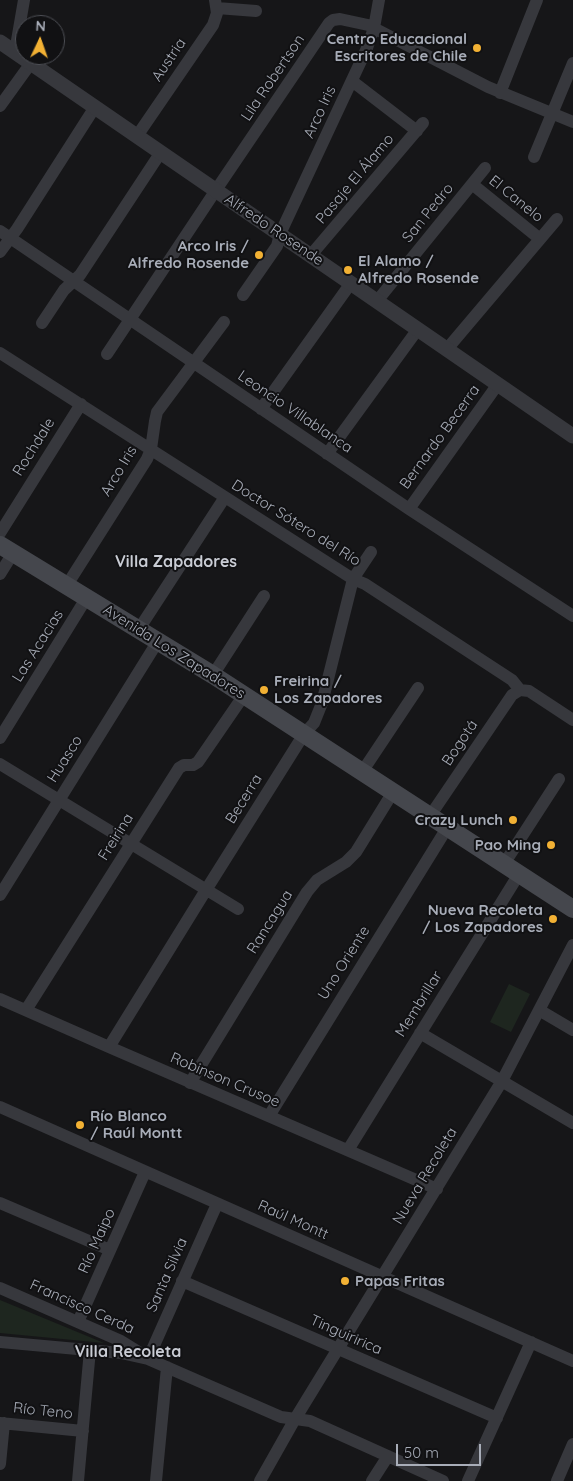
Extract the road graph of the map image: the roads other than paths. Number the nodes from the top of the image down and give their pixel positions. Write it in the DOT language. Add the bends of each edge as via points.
graph roads {
  1 [pos="24,0"];
  2 [pos="379,0"];
  3 [pos="537,0"];
  4 [pos="216,4"];
  5 [pos="256,12"];
  6 [pos="21,15"];
  7 [pos="374,28"];
  8 [pos="0,42"];
  9 [pos="15,52"];
  10 [pos="573,63"];
  11 [pos="30,65"];
  12 [pos="34,65"];
  13 [pos="352,81"];
  14 [pos="500,92"];
  15 [pos="0,106"];
  16 [pos="95,107"];
  17 [pos="552,114"];
  18 [pos="573,122"];
  19 [pos="137,136"];
  20 [pos="161,152"];
  21 [pos="534,158"];
  22 [pos="485,168"];
  23 [pos="472,184"];
  24 [pos="216,190"];
  25 [pos="557,219"];
  26 [pos="280,234"];
  27 [pos="5,235"];
  28 [pos="540,239"];
  29 [pos="0,252"];
  30 [pos="311,255"];
  31 [pos="74,281"];
  32 [pos="351,283"];
  33 [pos="243,295"];
  34 [pos="377,301"];
  35 [pos="130,320"];
  36 [pos="224,322"];
  37 [pos="42,323"];
  38 [pos="418,329"];
  39 [pos="447,349"];
  40 [pos="0,353"];
  41 [pos="108,354"];
  42 [pos="194,363"];
  43 [pos="498,384"];
  44 [pos="81,404"];
  45 [pos="261,409"];
  46 [pos="573,436"];
  47 [pos="151,449"];
  48 [pos="327,454"];
  49 [pos="225,497"];
  50 [pos="408,509"];
  51 [pos="0,533"];
  52 [pos="7,549"];
  53 [pos="371,552"];
  54 [pos="0,574"];
  55 [pos="353,579"];
  56 [pos="67,585"];
  57 [pos="264,596"];
  58 [pos="87,597"];
  59 [pos="573,616"];
  60 [pos="139,629"];
  61 [pos="158,641"];
  62 [pos="213,675"];
  63 [pos="418,688"];
  64 [pos="520,690"];
  65 [pos="244,695"];
  66 [pos="573,720"];
  67 [pos="304,734"];
  68 [pos="0,738"];
  69 [pos="0,764"];
  70 [pos="362,772"];
  71 [pos="559,779"];
  72 [pos="393,792"];
  73 [pos="59,800"];
  74 [pos="430,816"];
  75 [pos="447,828"];
  76 [pos="131,844"];
  77 [pos="504,864"];
  78 [pos="519,874"];
  79 [pos="206,890"];
  80 [pos="0,895"];
  81 [pos="238,909"];
  82 [pos="573,909"];
  83 [pos="573,945"];
  84 [pos="0,999"];
  85 [pos="26,1010"];
  86 [pos="539,1010"];
  87 [pos="573,1030"];
  88 [pos="420,1033"];
  89 [pos="108,1047"];
  90 [pos="502,1081"];
  91 [pos="190,1082"];
  92 [pos="0,1107"];
  93 [pos="269,1116"];
  94 [pos="573,1123"];
  95 [pos="348,1150"];
  96 [pos="145,1172"];
  97 [pos="437,1189"];
  98 [pos="0,1203"];
  99 [pos="217,1204"];
  100 [pos="110,1250"];
  101 [pos="383,1277"];
  102 [pos="182,1281"];
  103 [pos="0,1288"];
  104 [pos="78,1322"];
  105 [pos="0,1342"];
  106 [pos="531,1342"];
  107 [pos="90,1350"];
  108 [pos="338,1350"];
  109 [pos="148,1359"];
  110 [pos="573,1361"];
  111 [pos="167,1367"];
  112 [pos="497,1418"];
  113 [pos="295,1419"];
  114 [pos="2,1423"];
  115 [pos="83,1431"];
  116 [pos="573,1444"];
  117 [pos="388,1456"];
  118 [pos="0,1464"];
  119 [pos="78,1481"];
  120 [pos="156,1481"];
  121 [pos="260,1481"];
  122 [pos="372,1481"];
  123 [pos="443,1481"];
  124 [pos="468,1481"];
  125 [pos="557,1481"];
  1 -- 6 [label="street"];
  2 -- 7 [label="street, Arco Iris"];
  3 -- 14 [label="street"];
  4 -- 5 [label="street"];
  4 -- 19 [label="street, Austria" via="217,17 213,25"];
  7 -- 13 [label="street, Arco Iris"];
  7 -- 14 [label="street"];
  7 -- 24 [label="street, Lila Robertson" via="340,19 331,21"];
  8 -- 9 [label="street, Alfredo Rosende"];
  10 -- 17 [label="street"];
  11 -- 15 [label="street"];
  12 -- 16 [label="street, Alfredo Rosende"];
  13 -- 26 [label="street, Arco Iris"];
  13 -- 30 [label="street, Pasaje El Álamo" via="420,127"];
  14 -- 17 [label="street"];
  16 -- 19 [label="street, Alfredo Rosende"];
  16 -- 27 [label="street" via="17,229"];
  17 -- 18 [label="street"];
  17 -- 21 [label="street"];
  19 -- 20 [label="street, Alfredo Rosende"];
  20 -- 24 [label="street, Alfredo Rosende"];
  20 -- 31 [label="street"];
  22 -- 23 [label="street, San Pedro"];
  23 -- 28 [label="street, El Canelo"];
  23 -- 34 [label="street, San Pedro"];
  24 -- 26 [label="street, Alfredo Rosende"];
  24 -- 35 [label="street"];
  25 -- 28 [label="street"];
  26 -- 30 [label="street, Alfredo Rosende"];
  26 -- 33 [label="street, Arco Iris" via="277,246"];
  27 -- 29 [label="street"];
  27 -- 31 [label="street, Leoncio Villablanca"];
  28 -- 39 [label="street"];
  30 -- 32 [label="street, Alfredo Rosende"];
  31 -- 35 [label="street, Leoncio Villablanca"];
  31 -- 37 [label="street"];
  32 -- 34 [label="street, Alfredo Rosende"];
  32 -- 45 [label="street"];
  34 -- 38 [label="street, Alfredo Rosende"];
  35 -- 41 [label="street"];
  35 -- 42 [label="street, Leoncio Villablanca"];
  36 -- 42 [label="street, Arco Iris"];
  38 -- 39 [label="street, Alfredo Rosende"];
  38 -- 48 [label="street"];
  39 -- 43 [label="street, Alfredo Rosende"];
  40 -- 44 [label="street, Doctor Sótero del Río"];
  42 -- 45 [label="street, Leoncio Villablanca"];
  42 -- 47 [label="street, Arco Iris" via="157,412"];
  43 -- 46 [label="street, Alfredo Rosende"];
  43 -- 50 [label="street, Bernardo Becerra"];
  44 -- 47 [label="street, Doctor Sótero del Río"];
  44 -- 51 [label="street, Rochdale"];
  45 -- 48 [label="street, Leoncio Villablanca"];
  47 -- 49 [label="street, Doctor Sótero del Río"];
  47 -- 56 [label="street, Arco Iris"];
  48 -- 50 [label="street, Leoncio Villablanca"];
  49 -- 55 [label="street, Doctor Sótero del Río"];
  49 -- 60 [label="street"];
  50 -- 59 [label="street, Leoncio Villablanca"];
  52 -- 54 [label="street"];
  52 -- 56 [label="main road, Avenida Los Zapadores"];
  53 -- 55 [label="street, Becerra"];
  55 -- 64 [label="street, Doctor Sótero del Río" via="512,680"];
  55 -- 67 [label="street, Becerra" via="322,703 314,723"];
  56 -- 58 [label="main road, Avenida Los Zapadores"];
  57 -- 62 [label="street"];
  58 -- 60 [label="main road, Avenida Los Zapadores"];
  58 -- 68 [label="street, Las Acacias"];
  60 -- 61 [label="main road, Avenida Los Zapadores"];
  61 -- 62 [label="main road, Avenida Los Zapadores"];
  61 -- 73 [label="street, Huasco"];
  62 -- 65 [label="main road, Avenida Los Zapadores"];
  63 -- 70 [label="street"];
  64 -- 66 [label="street, Doctor Sótero del Río" via="529,691"];
  64 -- 74 [label="street, Bogotá" via="512,695"];
  65 -- 67 [label="main road, Avenida Los Zapadores"];
  65 -- 76 [label="street, Freirina" via="198,762 179,768"];
  67 -- 70 [label="main road, Avenida Los Zapadores"];
  67 -- 79 [label="street, Becerra"];
  69 -- 73 [label="street"];
  70 -- 72 [label="main road, Avenida Los Zapadores"];
  71 -- 77 [label="street"];
  72 -- 74 [label="main road, Avenida Los Zapadores"];
  72 -- 91 [label="street, Rancagua" via="356,852 317,880 307,892"];
  73 -- 76 [label="street"];
  73 -- 80 [label="street, Huasco"];
  74 -- 75 [label="main road, Avenida Los Zapadores"];
  75 -- 77 [label="main road, Avenida Los Zapadores"];
  75 -- 93 [label="street, Uno Oriente"];
  76 -- 79 [label="street"];
  76 -- 85 [label="street, Freirina"];
  77 -- 78 [label="main road, Avenida Los Zapadores"];
  78 -- 82 [label="main road, Avenida Los Zapadores"];
  78 -- 88 [label="street, Membrillar"];
  79 -- 81 [label="street"];
  79 -- 89 [label="street, Becerra"];
  83 -- 86 [label="street, Nueva Recoleta"];
  84 -- 85 [label="street, Robinson Crusoe"];
  85 -- 89 [label="street, Robinson Crusoe"];
  86 -- 87 [label="street"];
  86 -- 90 [label="street, Nueva Recoleta"];
  88 -- 90 [label="street"];
  88 -- 95 [label="street, Membrillar"];
  89 -- 91 [label="street, Robinson Crusoe"];
  90 -- 94 [label="street"];
  90 -- 97 [label="street, Nueva Recoleta"];
  91 -- 93 [label="street, Robinson Crusoe"];
  92 -- 96 [label="street, Raúl Montt"];
  93 -- 95 [label="street, Robinson Crusoe"];
  95 -- 97 [label="street, Robinson Crusoe"];
  96 -- 99 [label="street, Raúl Montt"];
  96 -- 100 [label="street, Río Maipo"];
  97 -- 101 [label="street, Nueva Recoleta"];
  98 -- 100 [label="street"];
  99 -- 101 [label="street, Raúl Montt"];
  99 -- 102 [label="street, Santa Silvia"];
  100 -- 104 [label="street, Río Maipo"];
  101 -- 106 [label="street, Raúl Montt"];
  101 -- 108 [label="street, Nueva Recoleta"];
  102 -- 108 [label="street, Tinguiririca"];
  102 -- 109 [label="street, Santa Silvia"];
  103 -- 104 [label="street, Francisco Cerda"];
  104 -- 109 [label="street, Francisco Cerda" via="121,1341"];
  105 -- 107 [label="street, Francisco Cerda"];
  106 -- 110 [label="street, Raúl Montt"];
  106 -- 112 [label="street"];
  107 -- 109 [label="street, Francisco Cerda"];
  107 -- 115 [label="street"];
  108 -- 112 [label="street, Tinguiririca"];
  108 -- 113 [label="street, Nueva Recoleta"];
  109 -- 111 [label="street, Francisco Cerda"];
  111 -- 113 [label="street, Francisco Cerda" via="280,1418"];
  111 -- 120 [label="street"];
  112 -- 124 [label="street"];
  113 -- 117 [label="street, Francisco Cerda" via="310,1421"];
  113 -- 121 [label="street, Nueva Recoleta"];
  114 -- 115 [label="street, Río Teno"];
  114 -- 118 [label="street"];
  115 -- 119 [label="street"];
  116 -- 125 [label="street"];
  117 -- 122 [label="street"];
  117 -- 123 [label="street, Francisco Cerda"];
}
